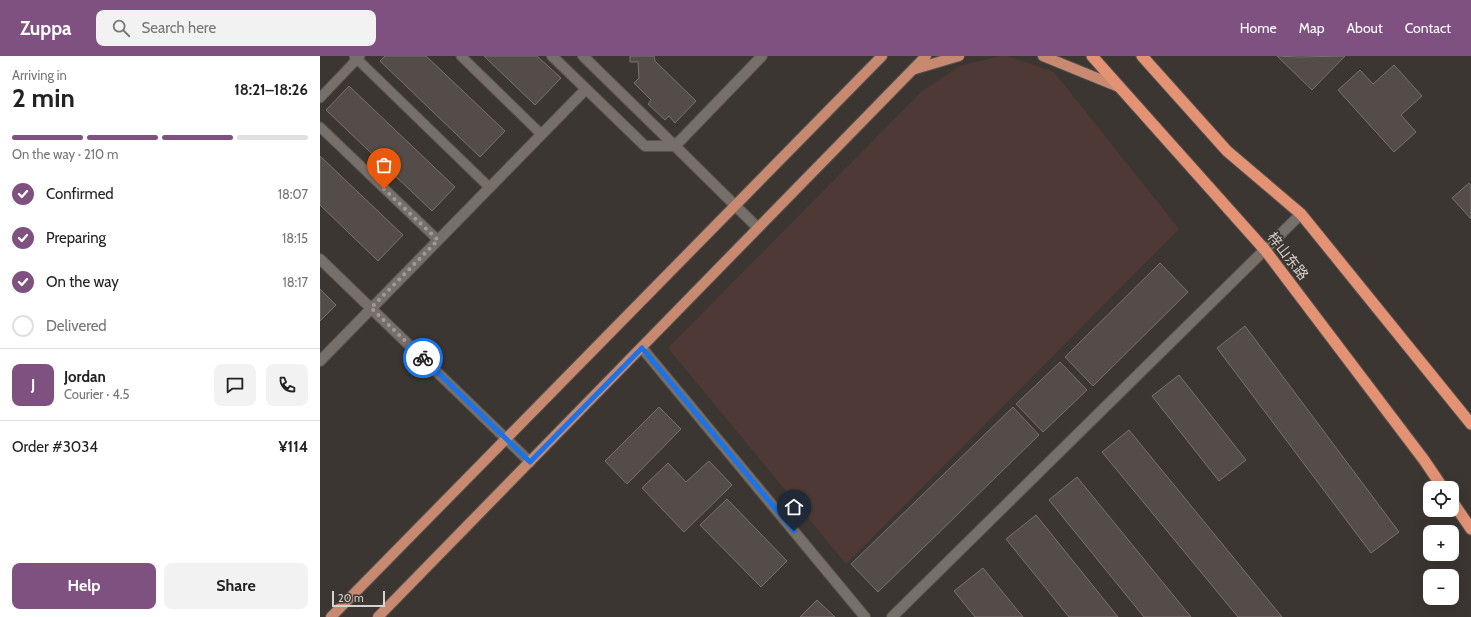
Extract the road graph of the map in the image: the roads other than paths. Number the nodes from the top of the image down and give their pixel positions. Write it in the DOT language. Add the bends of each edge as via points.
graph roads {
  1 [pos="461,56"];
  2 [pos="552,56"];
  3 [pos="583,56"];
  4 [pos="762,56"];
  5 [pos="882,56"];
  6 [pos="926,56"];
  7 [pos="959,56"];
  8 [pos="1043,56"];
  9 [pos="1092,56"];
  10 [pos="1142,56"];
  11 [pos="1150,56"];
  12 [pos="357,57"];
  13 [pos="1153,68"];
  14 [pos="913,69"];
  15 [pos="1119,87"];
  16 [pos="586,88"];
  17 [pos="320,98"];
  18 [pos="320,127"];
  19 [pos="541,134"];
  20 [pos="675,146"];
  21 [pos="489,187"];
  22 [pos="734,206"];
  23 [pos="1301,214"];
  24 [pos="758,228"];
  25 [pos="438,240"];
  26 [pos="1265,250"];
  27 [pos="320,259"];
  28 [pos="371,308"];
  29 [pos="642,348"];
  30 [pos="320,361"];
  31 [pos="1471,424"];
  32 [pos="506,439"];
  33 [pos="530,462"];
  34 [pos="1438,481"];
  35 [pos="1459,511"];
  36 [pos="1471,529"];
  37 [pos="331,617"];
  38 [pos="378,617"];
  39 [pos="865,617"];
  40 [pos="892,617"];
  1 -- 19 [label="lane"];
  2 -- 16 [label="street"];
  3 -- 20 [label="street"];
  4 -- 20 [label="street"];
  5 -- 22 [label="main road"];
  6 -- 14 [label="main road"];
  7 -- 14 [label="main road"];
  8 -- 15 [label="main road"];
  9 -- 15 [label="highway, 梓山东路"];
  10 -- 13 [label="highway"];
  11 -- 13 [label="main road"];
  12 -- 17 [label="lane"];
  12 -- 21 [label="lane"];
  13 -- 23 [label="highway" via="1228,151"];
  14 -- 24 [label="main road"];
  15 -- 26 [label="highway, 梓山东路"];
  16 -- 19 [label="street"];
  16 -- 20 [label="street" via="645,146"];
  18 -- 25 [label="lane"];
  19 -- 21 [label="street"];
  20 -- 22 [label="street"];
  21 -- 25 [label="street"];
  22 -- 24 [label="street"];
  22 -- 32 [label="main road"];
  23 -- 26 [label="street"];
  23 -- 31 [label="highway"];
  24 -- 29 [label="main road"];
  25 -- 28 [label="street"];
  26 -- 34 [label="highway, 梓山东路"];
  26 -- 40 [label="street"];
  27 -- 28 [label="street"];
  28 -- 30 [label="street"];
  28 -- 32 [label="street"];
  29 -- 33 [label="main road"];
  29 -- 39 [label="street"];
  32 -- 33 [label="street"];
  32 -- 37 [label="main road"];
  33 -- 38 [label="main road"];
  35 -- 36 [label="highway"];
}
